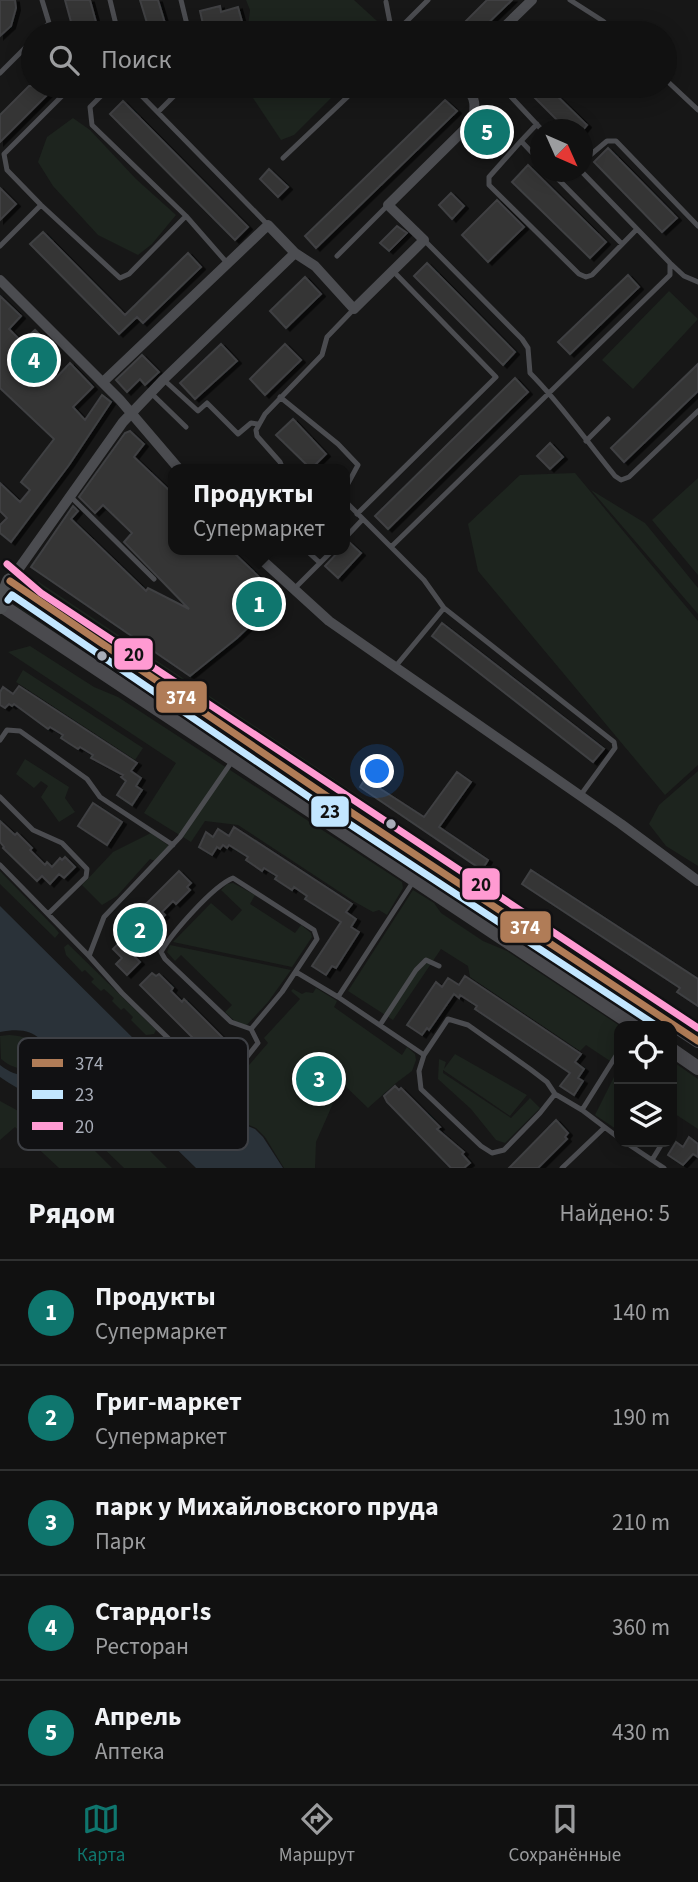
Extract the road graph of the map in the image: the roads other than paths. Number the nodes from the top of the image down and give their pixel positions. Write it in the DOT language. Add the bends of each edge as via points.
graph roads {
  1 [pos="43,0"];
  2 [pos="110,0"];
  3 [pos="181,0"];
  4 [pos="428,0"];
  5 [pos="532,0"];
  6 [pos="570,0"];
  7 [pos="377,1"];
  8 [pos="387,1"];
  9 [pos="48,21"];
  10 [pos="115,21"];
  11 [pos="186,21"];
  12 [pos="391,21"];
  13 [pos="406,21"];
  14 [pos="510,21"];
  15 [pos="603,21"];
  16 [pos="21,53"];
  17 [pos="0,73"];
  18 [pos="677,90"];
  19 [pos="60,98"];
  20 [pos="99,98"];
  21 [pos="144,98"];
  22 [pos="172,98"];
  23 [pos="346,98"];
  24 [pos="474,98"];
  25 [pos="512,98"];
  26 [pos="476,110"];
  27 [pos="698,110"];
  28 [pos="158,112"];
  29 [pos="532,119"];
  30 [pos="501,121"];
  31 [pos="530,134"];
  32 [pos="521,141"];
  33 [pos="530,150"];
  34 [pos="593,153"];
  35 [pos="283,158"];
  36 [pos="561,182"];
  37 [pos="592,182"];
  38 [pos="41,205"];
  39 [pos="388,205"];
  40 [pos="186,216"];
  41 [pos="268,225"];
  42 [pos="698,226"];
  43 [pos="637,229"];
  44 [pos="424,240"];
  45 [pos="622,244"];
  46 [pos="0,246"];
  47 [pos="295,253"];
  48 [pos="337,256"];
  49 [pos="670,263"];
  50 [pos="228,264"];
  51 [pos="392,271"];
  52 [pos="0,280"];
  53 [pos="698,282"];
  54 [pos="354,309"];
  55 [pos="164,379"];
  56 [pos="103,382"];
  57 [pos="151,393"];
  58 [pos="551,394"];
  59 [pos="280,397"];
  60 [pos="698,411"];
  61 [pos="130,414"];
  62 [pos="608,419"];
  63 [pos="258,424"];
  64 [pos="186,427"];
  65 [pos="586,441"];
  66 [pos="175,464"];
  67 [pos="281,464"];
  68 [pos="350,480"];
  69 [pos="70,496"];
  70 [pos="350,506"];
  71 [pos="357,514"];
  72 [pos="362,520"];
  73 [pos="350,533"];
  74 [pos="391,547"];
  75 [pos="256,555"];
  76 [pos="311,555"];
  77 [pos="328,555"];
  78 [pos="320,564"];
  79 [pos="154,579"];
  80 [pos="3,583"];
  81 [pos="292,590"];
  82 [pos="0,605"];
  83 [pos="444,608"];
  84 [pos="395,667"];
  85 [pos="1,736"];
  86 [pos="234,760"];
  87 [pos="580,796"];
  88 [pos="0,797"];
  89 [pos="337,803"];
  90 [pos="325,821"];
  91 [pos="173,845"];
  92 [pos="0,865"];
  93 [pos="414,880"];
  94 [pos="698,881"];
  95 [pos="48,914"];
  96 [pos="89,956"];
  97 [pos="439,966"];
  98 [pos="296,972"];
  99 [pos="338,997"];
  100 [pos="627,1021"];
  101 [pos="380,1025"];
  102 [pos="251,1029"];
  103 [pos="680,1030"];
  104 [pos="168,1038"];
  105 [pos="698,1041"];
  106 [pos="677,1044"];
  107 [pos="677,1053"];
  108 [pos="424,1055"];
  109 [pos="248,1056"];
  110 [pos="614,1059"];
  111 [pos="698,1068"];
  112 [pos="555,1094"];
  113 [pos="582,1110"];
  114 [pos="604,1128"];
  115 [pos="614,1135"];
  116 [pos="632,1147"];
  117 [pos="660,1147"];
  118 [pos="652,1160"];
  119 [pos="562,1168"];
  120 [pos="664,1168"];
  1 -- 9 [label="lane"];
  2 -- 10 [label="lane"];
  3 -- 11 [label="lane"];
  4 -- 13 [label="lane"];
  5 -- 14 [label="street"];
  6 -- 15 [label="lane"];
  7 -- 8 [label="lane"];
  8 -- 12 [label="lane"];
  16 -- 17 [label="lane"];
  18 -- 27 [label="lane"];
  19 -- 38 [label="lane" via="4,154 7,170"];
  20 -- 40 [label="lane" via="90,107 92,125"];
  21 -- 28 [label="lane"];
  22 -- 28 [label="lane"];
  23 -- 35 [label="lane"];
  24 -- 26 [label="street"];
  25 -- 29 [label="lane"];
  26 -- 30 [label="lane" via="491,111"];
  26 -- 39 [label="street" via="472,122"];
  28 -- 41 [label="lane"];
  31 -- 32 [label="lane"];
  32 -- 33 [label="lane"];
  32 -- 45 [label="lane" via="489,177 489,185 579,274 592,275"];
  34 -- 42 [label="lane" via="607,141 616,141"];
  36 -- 45 [label="lane"];
  37 -- 43 [label="lane"];
  38 -- 40 [label="lane" via="120,278"];
  38 -- 46 [label="lane"];
  39 -- 44 [label="street"];
  39 -- 48 [label="lane"];
  40 -- 50 [label="lane"];
  41 -- 47 [label="street"];
  41 -- 50 [label="street"];
  43 -- 45 [label="lane"];
  43 -- 49 [label="lane"];
  44 -- 51 [label="street"];
  44 -- 58 [label="lane" via="522,340 528,348 530,373"];
  47 -- 54 [label="street" via="315,266"];
  47 -- 55 [label="street"];
  49 -- 53 [label="lane"];
  49 -- 58 [label="lane" via="670,275"];
  50 -- 56 [label="street"];
  51 -- 54 [label="street"];
  51 -- 71 [label="lane" via="496,377"];
  52 -- 56 [label="street"];
  54 -- 59 [label="lane" via="327,337 322,355"];
  55 -- 57 [label="street"];
  55 -- 63 [label="lane" via="198,411 207,403 238,434 251,423"];
  56 -- 61 [label="street"];
  57 -- 61 [label="street"];
  57 -- 64 [label="lane"];
  58 -- 65 [label="lane"];
  58 -- 74 [label="lane"];
  59 -- 63 [label="lane"];
  59 -- 68 [label="lane" via="358,466"];
  60 -- 65 [label="lane" via="621,480"];
  61 -- 66 [label="street"];
  61 -- 69 [label="street"];
  62 -- 65 [label="lane"];
  63 -- 67 [label="lane" via="257,436"];
  69 -- 79 [label="lane"];
  69 -- 80 [label="street"];
  70 -- 71 [label="lane"];
  71 -- 72 [label="lane"];
  72 -- 73 [label="lane"];
  72 -- 74 [label="lane"];
  74 -- 83 [label="lane"];
  75 -- 81 [label="street"];
  76 -- 78 [label="lane"];
  77 -- 78 [label="lane"];
  78 -- 81 [label="lane"];
  80 -- 82 [label="main road"];
  80 -- 89 [label="main road"];
  81 -- 84 [label="street"];
  82 -- 86 [label="main road"];
  83 -- 84 [label="lane"];
  83 -- 87 [label="lane" via="614,742 615,748"];
  84 -- 87 [label="street"];
  85 -- 91 [label="lane" via="7,730 20,732 87,779 100,797"];
  86 -- 90 [label="main road"];
  86 -- 91 [label="lane"];
  87 -- 94 [label="street"];
  88 -- 95 [label="lane" via="33,830 62,843 87,869 86,877"];
  89 -- 90 [label="main road" via="327,806"];
  89 -- 103 [label="main road"];
  90 -- 93 [label="main road"];
  91 -- 96 [label="lane" via="104,917"];
  92 -- 95 [label="lane"];
  93 -- 99 [label="lane"];
  93 -- 100 [label="main road"];
  95 -- 96 [label="lane"];
  96 -- 104 [label="lane"];
  97 -- 101 [label="lane" via="426,960"];
  98 -- 99 [label="lane"];
  98 -- 102 [label="lane"];
  98 -- 102 [label="lane" via="317,939 314,930 233,878 167,943 161,953 165,960 231,1022"];
  99 -- 101 [label="lane"];
  101 -- 108 [label="lane"];
  102 -- 109 [label="lane" via="258,1043"];
  103 -- 105 [label="main road"];
  103 -- 106 [label="main road"];
  107 -- 111 [label="main road"];
  108 -- 112 [label="lane" via="449,1019 468,1025 547,1082"];
  108 -- 112 [label="lane" via="419,1071 421,1089 492,1153 504,1150"];
  110 -- 113 [label="lane"];
  112 -- 113 [label="lane"];
  113 -- 114 [label="lane"];
  114 -- 115 [label="lane"];
  114 -- 119 [label="lane"];
  116 -- 118 [label="lane"];
  117 -- 118 [label="lane"];
  118 -- 120 [label="lane"];
}
